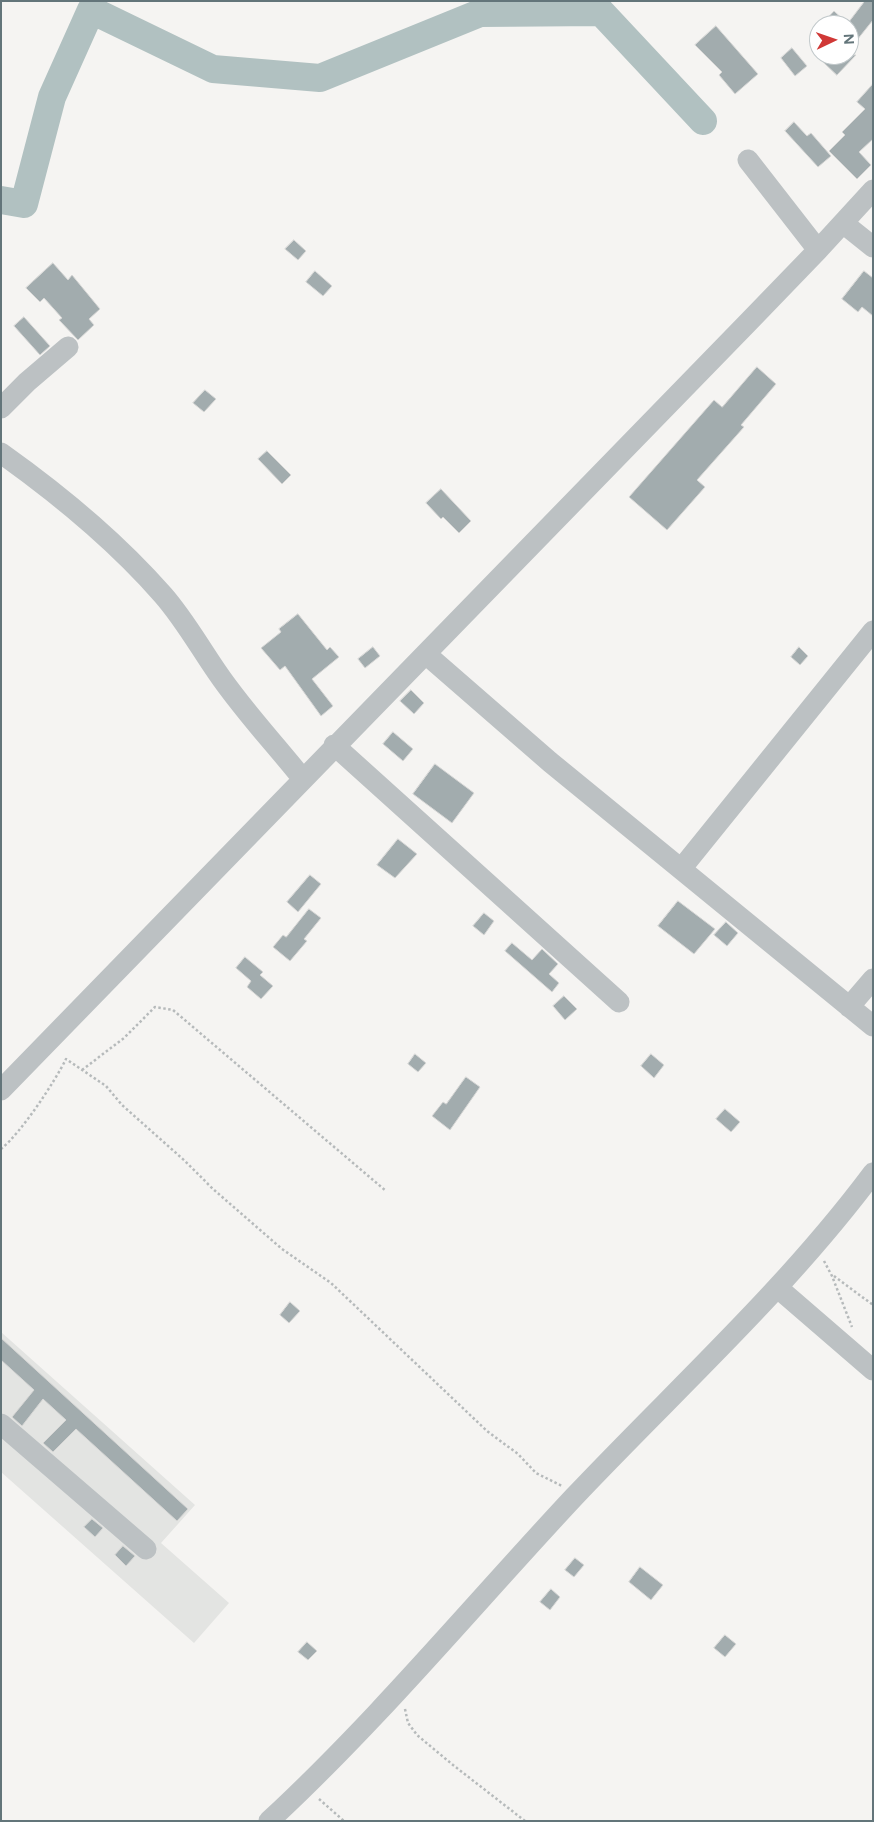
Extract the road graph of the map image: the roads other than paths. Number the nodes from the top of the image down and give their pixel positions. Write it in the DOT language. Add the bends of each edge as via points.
graph roads {
  1 [pos="748,160"];
  2 [pos="873,190"];
  3 [pos="843,223"];
  4 [pos="873,248"];
  5 [pos="818,250"];
  6 [pos="68,347"];
  7 [pos="1,408"];
  8 [pos="1,453"];
  9 [pos="873,631"];
  10 [pos="427,655"];
  11 [pos="334,745"];
  12 [pos="302,778"];
  13 [pos="681,869"];
  14 [pos="873,979"];
  15 [pos="619,1002"];
  16 [pos="849,1008"];
  17 [pos="873,1026"];
  18 [pos="1,1090"];
  19 [pos="873,1173"];
  20 [pos="778,1288"];
  21 [pos="873,1370"];
  22 [pos="1,1424"];
  23 [pos="146,1549"];
  24 [pos="269,1821"];
  1 -- 5 [label="street"];
  2 -- 3 [label="street"];
  3 -- 4 [label="street"];
  3 -- 5 [label="street"];
  5 -- 10 [label="street"];
  6 -- 7 [label="street"];
  8 -- 12 [label="street" via="70,504 162,595 187,625 218,674"];
  9 -- 13 [label="street"];
  10 -- 11 [label="street"];
  10 -- 13 [label="street" via="550,762"];
  11 -- 12 [label="street"];
  11 -- 15 [label="street"];
  12 -- 18 [label="street"];
  13 -- 16 [label="street"];
  14 -- 16 [label="street"];
  16 -- 17 [label="street"];
  19 -- 20 [label="street"];
  20 -- 21 [label="street"];
  20 -- 24 [label="street" via="574,1498 322,1771"];
  22 -- 23 [label="street"];
}
